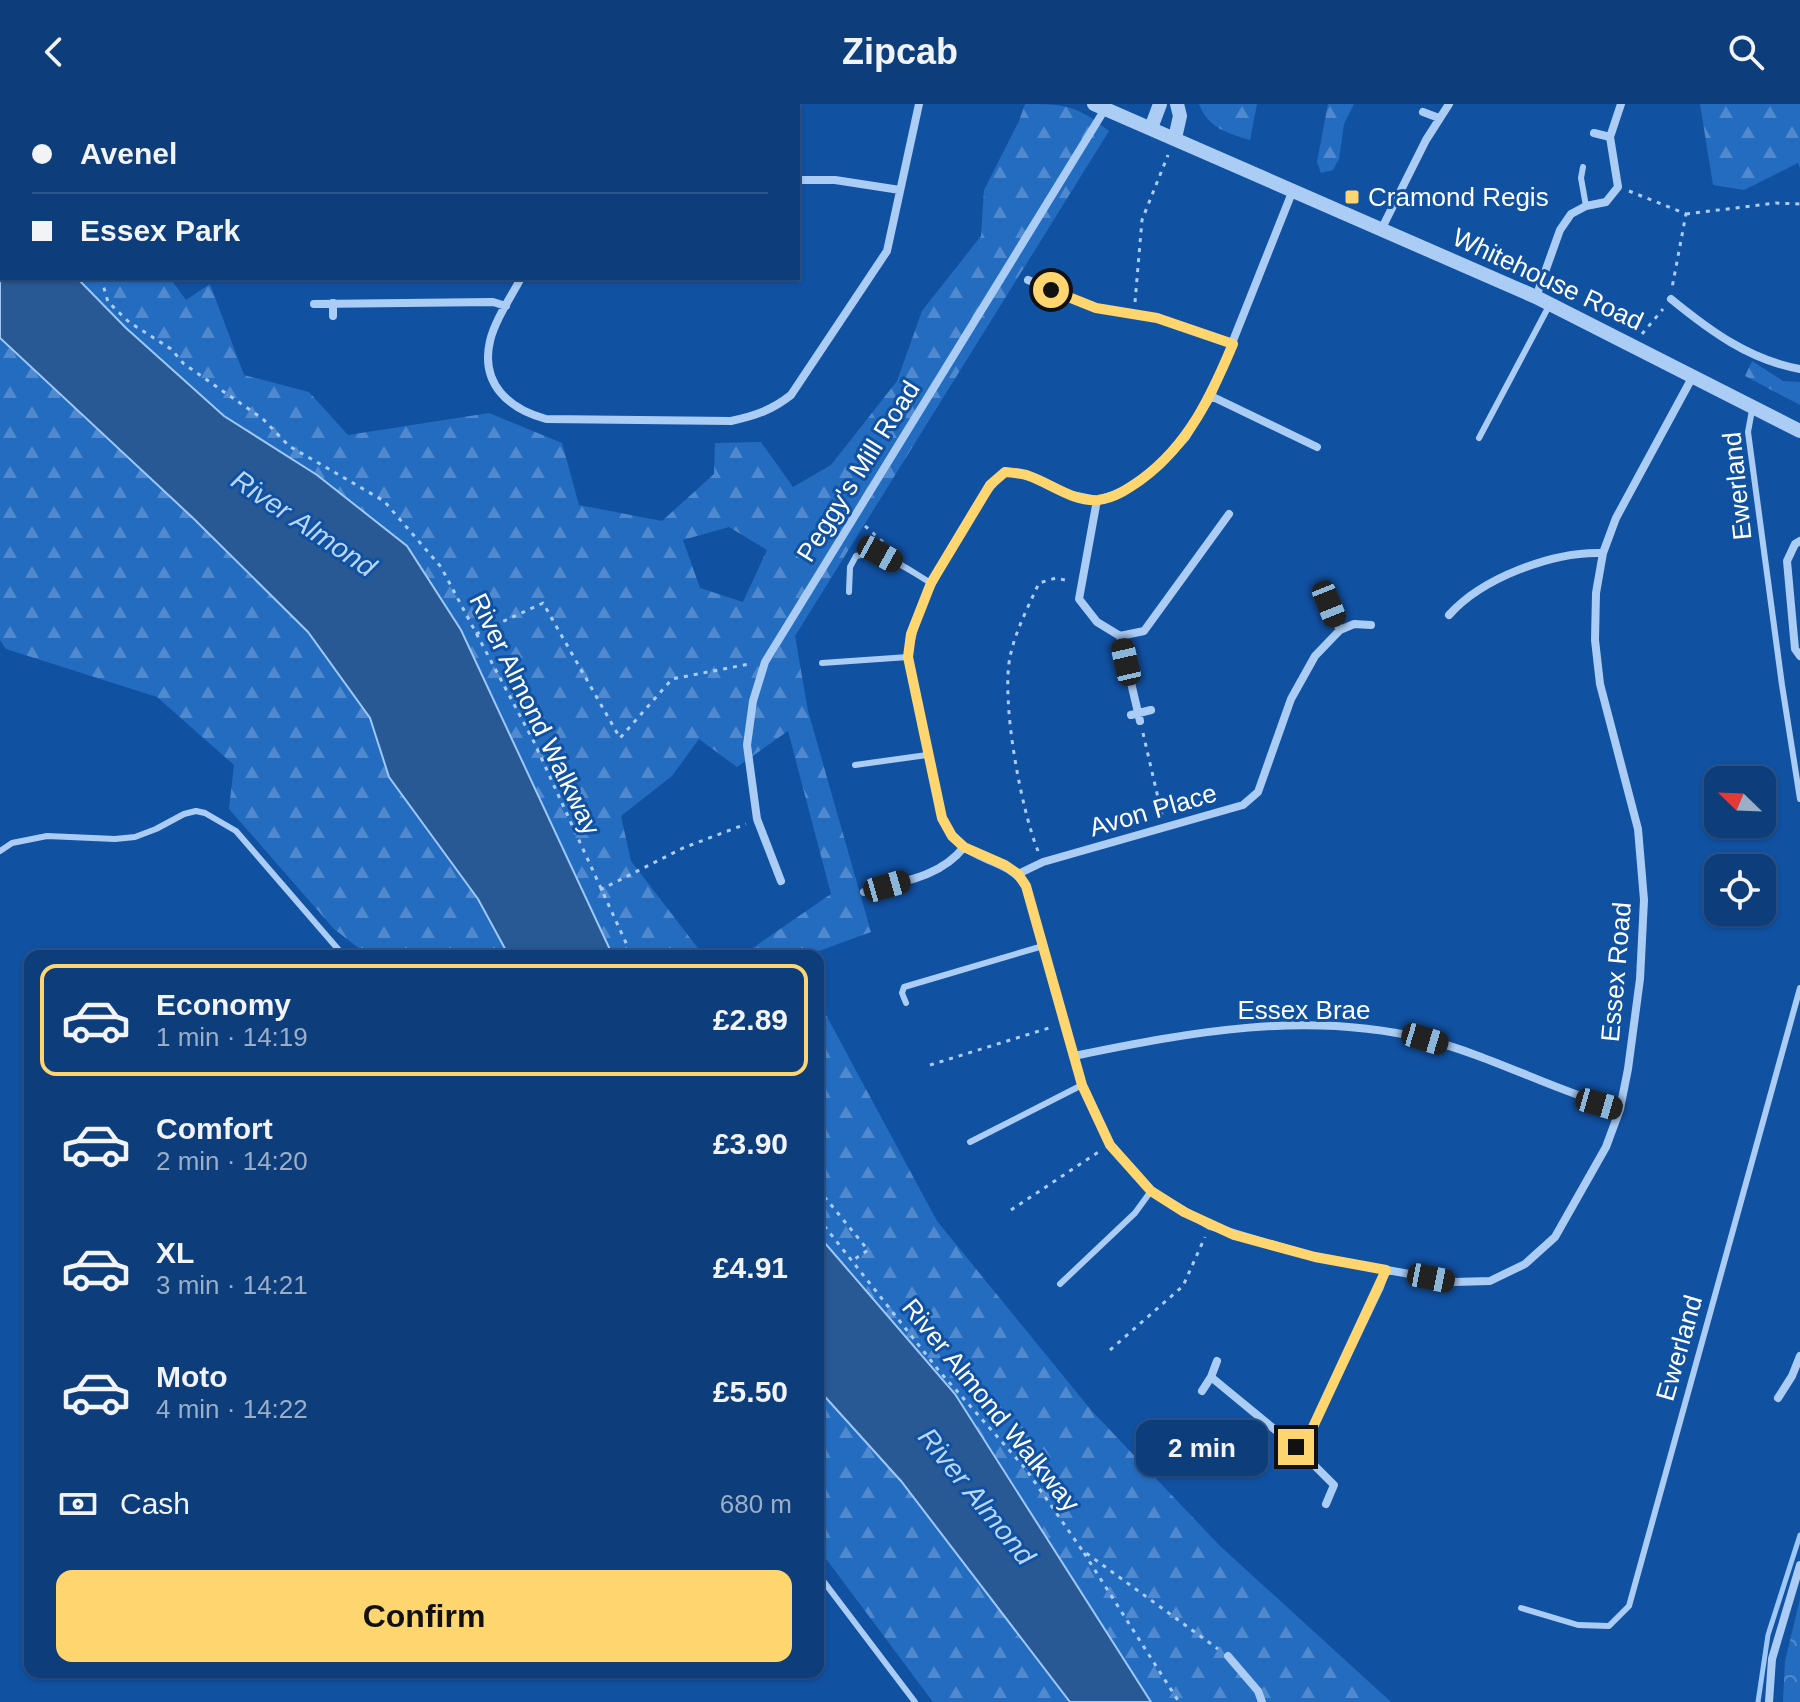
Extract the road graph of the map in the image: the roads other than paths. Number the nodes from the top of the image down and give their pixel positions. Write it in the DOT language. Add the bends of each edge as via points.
graph roads {
  1 [pos="919,104"];
  2 [pos="1160,104"];
  3 [pos="1177,104"];
  4 [pos="1449,104"];
  5 [pos="1621,104"];
  6 [pos="1100,106"];
  7 [pos="1423,112"];
  8 [pos="1439,118"];
  9 [pos="1151,128"];
  10 [pos="1594,133"];
  11 [pos="1610,137"];
  12 [pos="1175,138"];
  13 [pos="1583,167"];
  14 [pos="800,180"];
  15 [pos="900,190"];
  16 [pos="1293,190"];
  17 [pos="1586,206"];
  18 [pos="1382,228"];
  19 [pos="520,280"];
  20 [pos="1028,280"];
  21 [pos="1536,297"];
  22 [pos="1671,299"];
  23 [pos="333,303"];
  24 [pos="314,304"];
  25 [pos="1550,304"];
  26 [pos="506,306"];
  27 [pos="333,316"];
  28 [pos="1233,344"];
  29 [pos="1800,369"];
  30 [pos="1693,375"];
  31 [pos="1211,396"];
  32 [pos="1753,406"];
  33 [pos="1800,431"];
  34 [pos="1479,438"];
  35 [pos="1317,447"];
  36 [pos="1097,500"];
  37 [pos="1229,514"];
  38 [pos="1212,519"];
  39 [pos="1220,527"];
  40 [pos="1800,541"];
  41 [pos="1603,553"];
  42 [pos="931,583"];
  43 [pos="849,592"];
  44 [pos="1329,604"];
  45 [pos="1449,615"];
  46 [pos="1371,625"];
  47 [pos="1340,630"];
  48 [pos="1120,636"];
  49 [pos="1800,656"];
  50 [pos="908,657"];
  51 [pos="822,663"];
  52 [pos="1151,710"];
  53 [pos="927,755"];
  54 [pos="855,765"];
  55 [pos="1800,799"];
  56 [pos="964,847"];
  57 [pos="0,851"];
  58 [pos="1018,874"];
  59 [pos="781,881"];
  60 [pos="864,892"];
  61 [pos="1043,946"];
  62 [pos="339,950"];
  63 [pos="1800,988"];
  64 [pos="906,1003"];
  65 [pos="1074,1056"];
  66 [pos="1082,1085"];
  67 [pos="1620,1109"];
  68 [pos="970,1142"];
  69 [pos="1151,1191"];
  70 [pos="1386,1270"];
  71 [pos="1060,1284"];
  72 [pos="1800,1356"];
  73 [pos="1217,1361"];
  74 [pos="1211,1377"];
  75 [pos="1202,1391"];
  76 [pos="1778,1398"];
  77 [pos="1296,1447"];
  78 [pos="1326,1504"];
  79 [pos="1800,1565"];
  80 [pos="824,1582"];
  81 [pos="1521,1608"];
  82 [pos="1228,1656"];
  83 [pos="915,1702"];
  84 [pos="1262,1702"];
  85 [pos="1769,1702"];
  1 -- 15 [label="street"];
  2 -- 9 [label="street"];
  3 -- 12 [label="street"];
  4 -- 8 [label="street"];
  5 -- 11 [label="street"];
  6 -- 9 [label="street, Whitehouse Road"];
  6 -- 59 [label="street, Peggy's Mill Road" via="765,662 747,745 757,819"];
  7 -- 8 [label="street"];
  8 -- 18 [label="street"];
  9 -- 12 [label="street, Whitehouse Road"];
  10 -- 11 [label="street"];
  11 -- 17 [label="street" via="1618,187 1606,202"];
  12 -- 16 [label="street, Whitehouse Road"];
  13 -- 17 [label="lane"];
  14 -- 15 [label="street"];
  15 -- 26 [label="street" via="887,251 877,270 791,395 756,416 716,421 546,419 527,414 507,402 489,363 490,340"];
  16 -- 18 [label="street, Whitehouse Road"];
  16 -- 28 [label="street"];
  17 -- 21 [label="street" via="1571,214 1560,230"];
  18 -- 21 [label="street, Whitehouse Road"];
  19 -- 26 [label="street"];
  20 -- 28 [label="street" via="1096,308 1157,318"];
  21 -- 25 [label="street, Whitehouse Road"];
  22 -- 29 [label="street" via="1713,334"];
  23 -- 24 [label="street"];
  23 -- 26 [label="street"];
  23 -- 27 [label="street"];
  25 -- 30 [label="street, Whitehouse Road"];
  25 -- 34 [label="lane"];
  28 -- 31 [label="street"];
  30 -- 32 [label="street, Whitehouse Road"];
  30 -- 41 [label="street, Essex Road" via="1616,518"];
  31 -- 35 [label="street"];
  31 -- 36 [label="street" via="1186,437 1160,465 1123,492"];
  32 -- 33 [label="street, Whitehouse Road"];
  32 -- 55 [label="lane, Ewerland" via="1748,432"];
  36 -- 42 [label="street" via="1005,472 990,485"];
  36 -- 48 [label="street" via="1079,599 1097,622"];
  37 -- 39 [label="street"];
  38 -- 39 [label="street"];
  39 -- 48 [label="street" via="1144,631"];
  40 -- 49 [label="street" via="1787,561 1795,649"];
  41 -- 45 [label="street" via="1526,566 1462,601"];
  41 -- 67 [label="street, Essex Road" via="1596,593 1600,684 1638,829 1644,900 1640,979"];
  42 -- 43 [label="lane" via="880,554 867,553 856,556 850,567"];
  42 -- 50 [label="street"];
  44 -- 47 [label="street"];
  46 -- 47 [label="street"];
  47 -- 58 [label="street, Avon Place" via="1315,656 1291,699 1258,792 1243,805 1043,862"];
  48 -- 52 [label="street" via="1136,716"];
  50 -- 51 [label="lane"];
  50 -- 53 [label="street"];
  53 -- 54 [label="lane"];
  53 -- 56 [label="street" via="942,818"];
  56 -- 58 [label="street"];
  56 -- 60 [label="street" via="934,873"];
  57 -- 62 [label="lane" via="47,836 135,837 184,814 205,813 236,831"];
  58 -- 61 [label="street, Essex Road"];
  61 -- 64 [label="lane" via="904,987"];
  61 -- 65 [label="street, Essex Road"];
  63 -- 81 [label="lane, Ewerland" via="1629,1606 1609,1626 1578,1625"];
  65 -- 66 [label="street, Essex Road"];
  65 -- 67 [label="street, Essex Brae" via="1183,1034 1266,1025 1372,1029 1485,1057"];
  66 -- 68 [label="lane"];
  66 -- 69 [label="street, Essex Road" via="1110,1145"];
  67 -- 70 [label="street, Essex Road" via="1606,1147 1555,1237 1525,1264 1485,1281 1454,1282"];
  69 -- 70 [label="street, Essex Road" via="1210,1226 1315,1257"];
  69 -- 71 [label="lane"];
  70 -- 77 [label="street" via="1306,1442"];
  72 -- 76 [label="street"];
  73 -- 74 [label="street"];
  74 -- 75 [label="street"];
  74 -- 77 [label="street"];
  77 -- 78 [label="street" via="1334,1485"];
  79 -- 85 [label="street" via="1772,1659"];
  80 -- 83 [label="lane"];
  82 -- 84 [label="street"];
}
